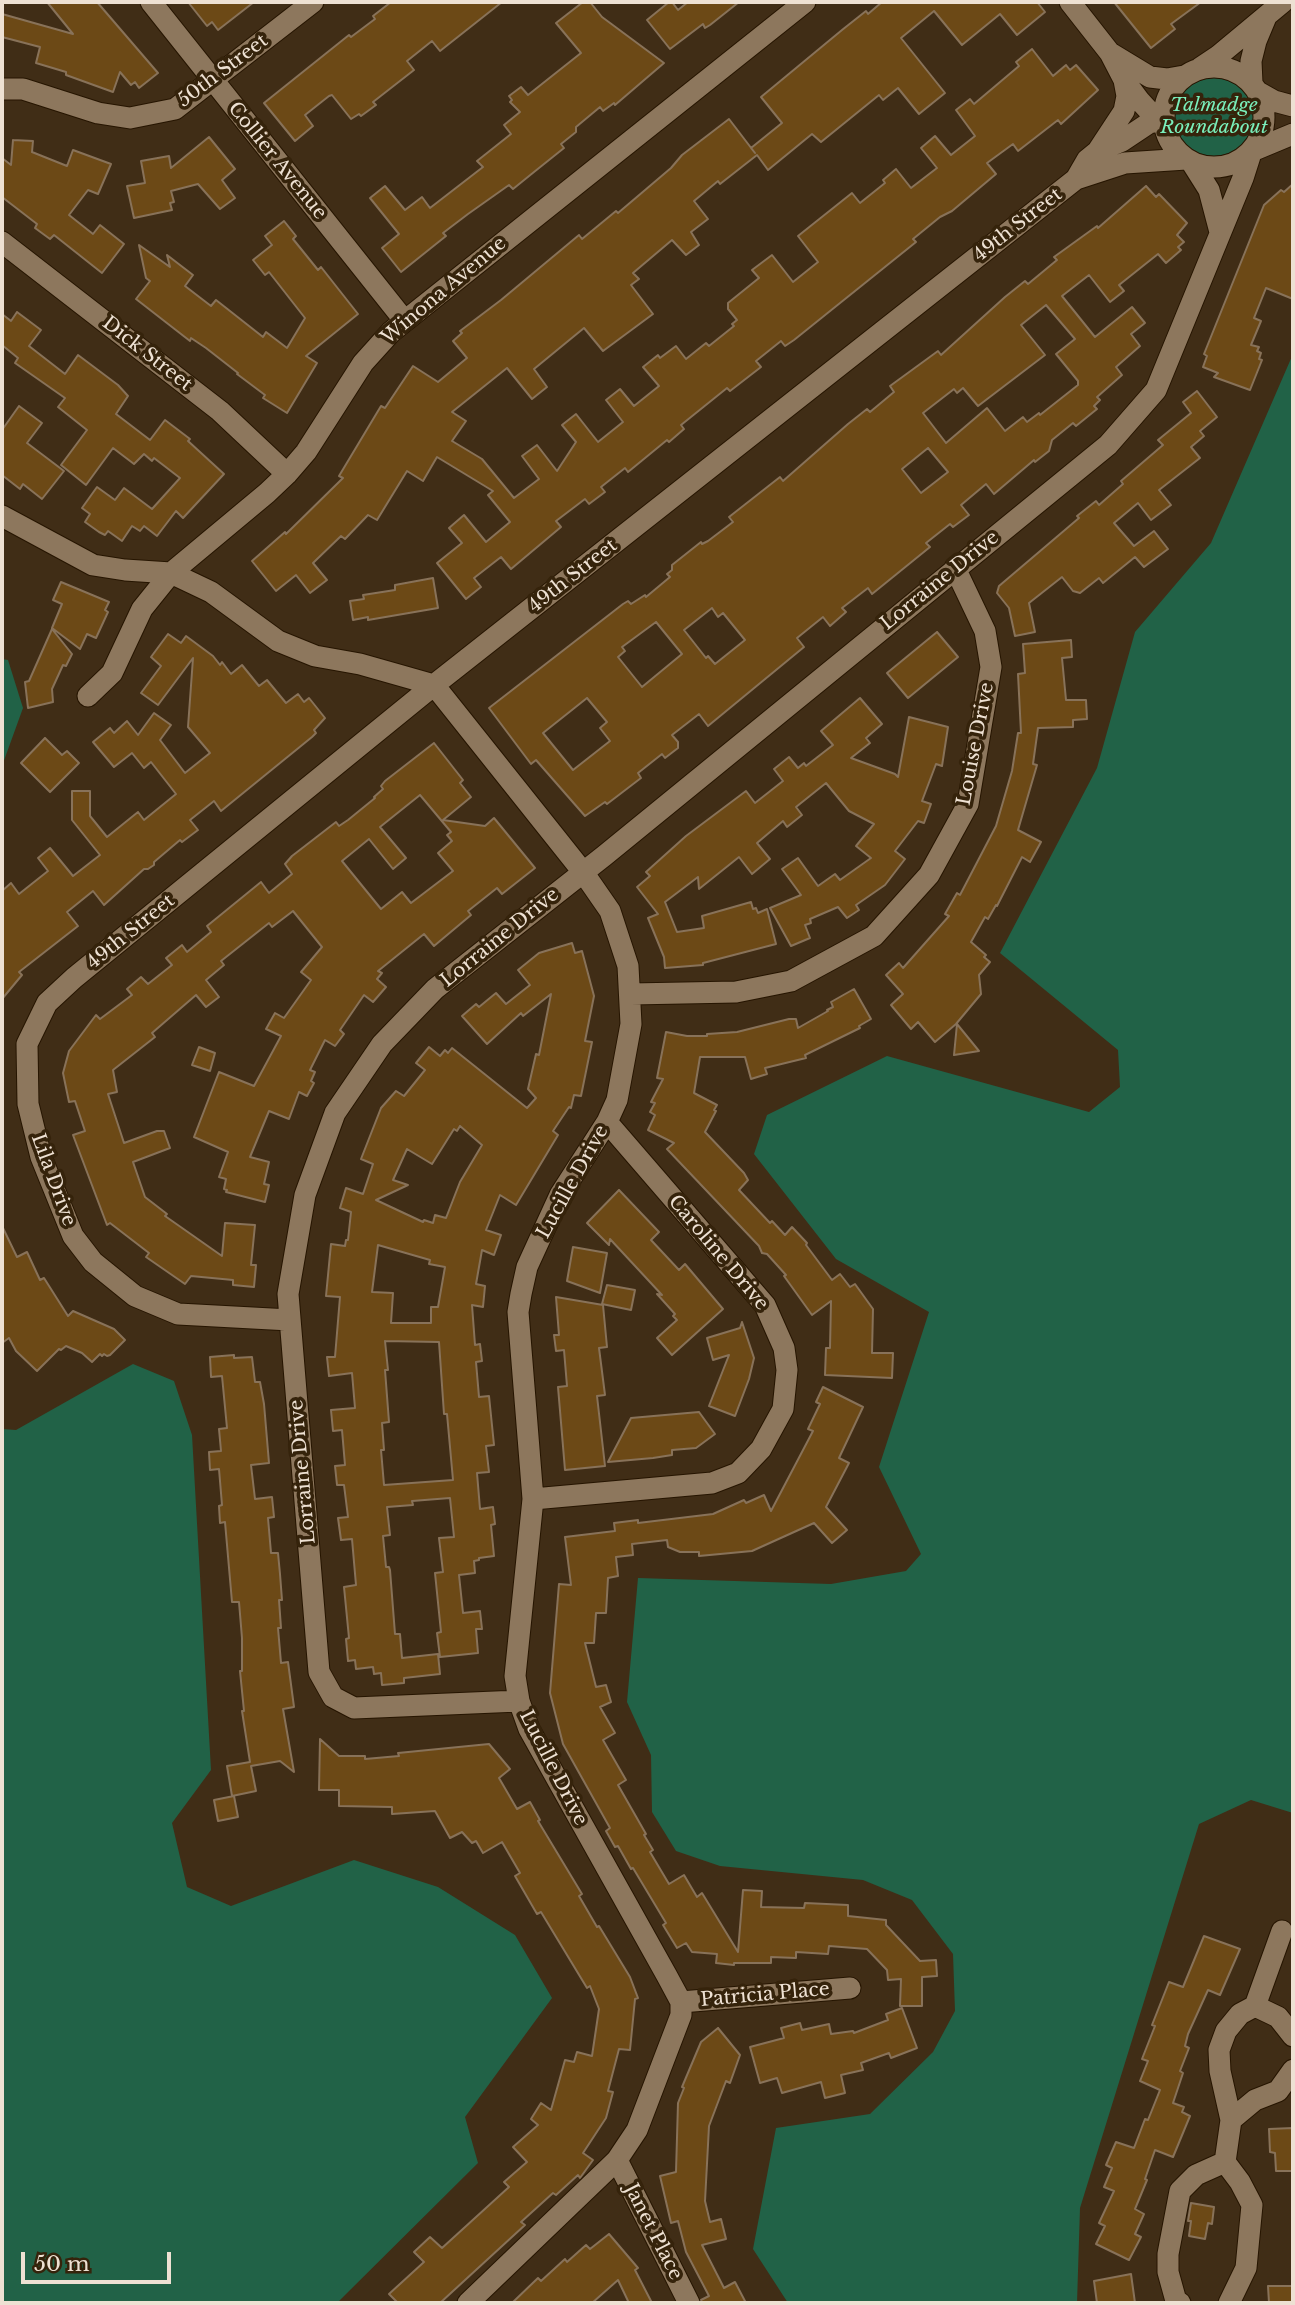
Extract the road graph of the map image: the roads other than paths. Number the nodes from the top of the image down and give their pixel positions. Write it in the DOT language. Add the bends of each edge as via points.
graph roads {
  1 [pos="151,2"];
  2 [pos="313,2"];
  3 [pos="804,2"];
  4 [pos="1070,2"];
  5 [pos="1283,2"];
  6 [pos="1266,15"];
  7 [pos="1110,52"];
  8 [pos="1192,72"];
  9 [pos="1124,80"];
  10 [pos="213,81"];
  11 [pos="1255,87"];
  12 [pos="2,89"];
  13 [pos="1293,106"];
  14 [pos="1164,119"];
  15 [pos="1293,134"];
  16 [pos="1098,151"];
  17 [pos="1251,152"];
  18 [pos="1189,161"];
  19 [pos="1076,179"];
  20 [pos="1220,232"];
  21 [pos="2,242"];
  22 [pos="404,320"];
  23 [pos="287,474"];
  24 [pos="2,516"];
  25 [pos="956,568"];
  26 [pos="171,573"];
  27 [pos="434,685"];
  28 [pos="88,696"];
  29 [pos="583,872"];
  30 [pos="74,978"];
  31 [pos="631,994"];
  32 [pos="607,1122"];
  33 [pos="290,1320"];
  34 [pos="533,1499"];
  35 [pos="519,1701"];
  36 [pos="1282,1931"];
  37 [pos="850,1988"];
  38 [pos="681,2002"];
  39 [pos="1255,2006"];
  40 [pos="1293,2036"];
  41 [pos="1293,2070"];
  42 [pos="1231,2120"];
  43 [pos="617,2160"];
  44 [pos="1225,2162"];
  45 [pos="468,2303"];
  46 [pos="689,2303"];
  47 [pos="1180,2303"];
  48 [pos="1229,2303"];
  1 -- 10 [label="street, Collier Avenue"];
  2 -- 10 [label="street, 50th Street"];
  3 -- 22 [label="street, Winona Avenue"];
  4 -- 7 [label="street"];
  5 -- 6 [label="street"];
  6 -- 8 [label="street"];
  6 -- 11 [label="street" via="1251,61"];
  7 -- 8 [label="street" via="1150,77 1167,79"];
  7 -- 9 [label="street"];
  8 -- 11 [label="street" via="1213,66 1227,68"];
  8 -- 14 [label="street" via="1169,94"];
  9 -- 14 [label="street" via="1150,112"];
  9 -- 16 [label="street" via="1124,111"];
  10 -- 12 [label="street, 50th Street" via="175,109 130,118 98,113 23,89"];
  10 -- 22 [label="street, Collier Avenue"];
  11 -- 13 [label="street" via="1275,101"];
  11 -- 17 [label="street" via="1265,116"];
  14 -- 16 [label="street, 49th Street"];
  14 -- 18 [label="street" via="1174,149"];
  15 -- 17 [label="street"];
  16 -- 19 [label="street, 49th Street"];
  17 -- 18 [label="street" via="1229,166 1204,167"];
  17 -- 20 [label="street, Lorraine Drive"];
  18 -- 19 [label="street, 49th Street" via="1125,163"];
  18 -- 20 [label="street" via="1209,190"];
  19 -- 27 [label="street, 49th Street"];
  20 -- 25 [label="street, Lorraine Drive" via="1156,390 1108,445"];
  21 -- 23 [label="street, Dick Street" via="220,411"];
  22 -- 23 [label="street, Winona Avenue" via="363,363"];
  23 -- 26 [label="street, Winona Avenue"];
  24 -- 26 [label="street" via="93,565"];
  25 -- 29 [label="street, Lorraine Drive"];
  25 -- 31 [label="street, Louise Drive" via="985,631 991,667 968,804 929,875 874,936 791,981 736,992"];
  26 -- 27 [label="street" via="211,592 278,640 316,656"];
  26 -- 28 [label="street, Winona Avenue" via="142,609 112,673"];
  27 -- 29 [label="street, Lucille Drive"];
  27 -- 30 [label="street, 49th Street"];
  29 -- 31 [label="street, Lucille Drive" via="611,911 628,966"];
  29 -- 33 [label="street, Lorraine Drive" via="435,989 382,1044 335,1113 305,1195 288,1294"];
  30 -- 33 [label="street, Lila Drive" via="47,1003 27,1044 28,1104 41,1157 73,1236 93,1262 135,1296 178,1314"];
  31 -- 32 [label="street, Lucille Drive" via="631,1024 617,1100"];
  32 -- 34 [label="street, Lucille Drive" via="560,1195 527,1267 521,1294 518,1312"];
  32 -- 34 [label="street, Caroline Drive" via="765,1305 784,1348 783,1409 761,1449 738,1473 712,1483"];
  33 -- 35 [label="street, Lorraine Drive" via="319,1672 333,1696 354,1708"];
  34 -- 35 [label="street, Lucille Drive" via="515,1676"];
  35 -- 38 [label="street, Lucille Drive" via="528,1729"];
  36 -- 39 [label="street"];
  37 -- 38 [label="street, Patricia Place"];
  38 -- 43 [label="street" via="681,2015 637,2130"];
  39 -- 40 [label="street" via="1278,2017"];
  39 -- 42 [label="street" via="1226,2031 1219,2050"];
  41 -- 42 [label="street" via="1278,2091 1255,2100"];
  42 -- 44 [label="street"];
  43 -- 45 [label="street"];
  43 -- 46 [label="street, Janet Place"];
  44 -- 47 [label="street" via="1196,2175 1180,2191 1168,2254 1168,2272"];
  44 -- 48 [label="street" via="1252,2205 1246,2268"];
}
